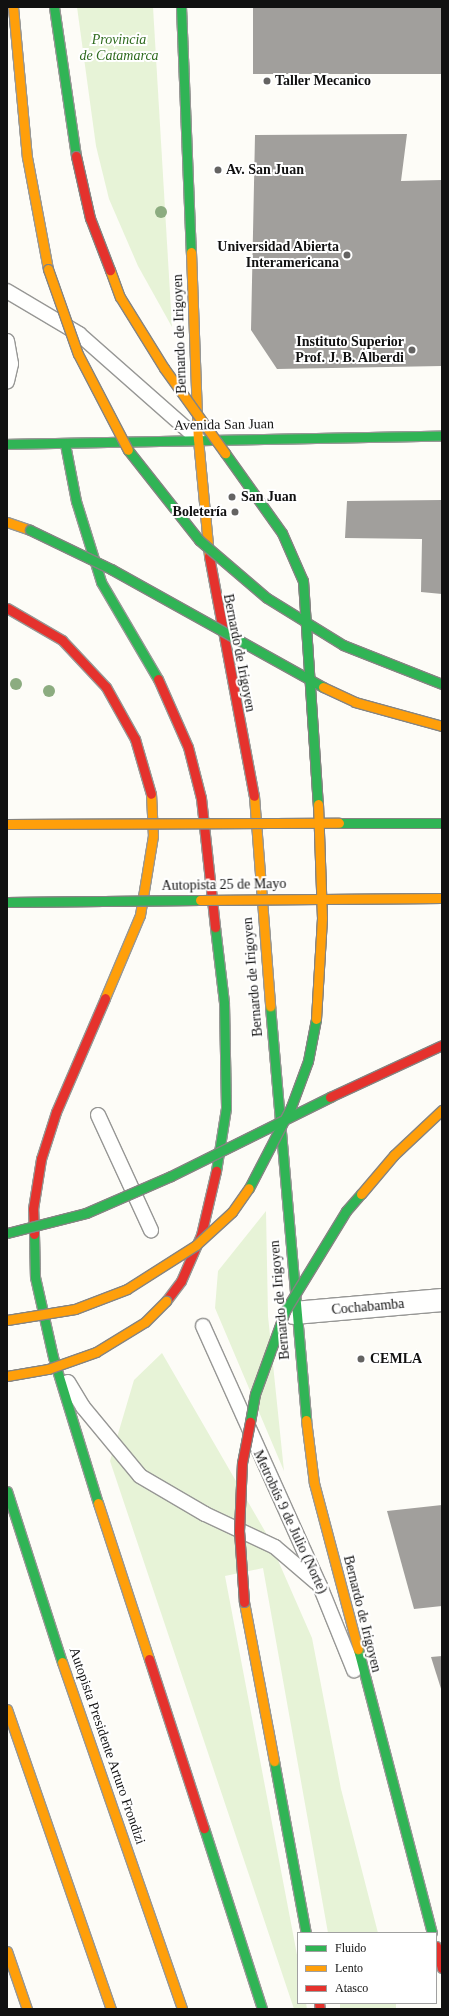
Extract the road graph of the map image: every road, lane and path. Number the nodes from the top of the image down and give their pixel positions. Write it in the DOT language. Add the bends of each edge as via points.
graph roads {
  1 [pos="13,7"];
  2 [pos="54,7"];
  3 [pos="181,7"];
  4 [pos="7,291"];
  5 [pos="7,341"];
  6 [pos="7,382"];
  7 [pos="442,436"];
  8 [pos="198,439"];
  9 [pos="7,444"];
  10 [pos="66,444"];
  11 [pos="7,522"];
  12 [pos="7,608"];
  13 [pos="442,684"];
  14 [pos="442,726"];
  15 [pos="442,823"];
  16 [pos="7,824"];
  17 [pos="442,898"];
  18 [pos="7,902"];
  19 [pos="442,1045"];
  20 [pos="442,1110"];
  21 [pos="98,1115"];
  22 [pos="151,1230"];
  23 [pos="7,1233"];
  24 [pos="442,1300"];
  25 [pos="294,1313"];
  26 [pos="7,1320"];
  27 [pos="203,1326"];
  28 [pos="53,1357"];
  29 [pos="7,1376"];
  30 [pos="7,1491"];
  31 [pos="320,1586"];
  32 [pos="7,1709"];
  33 [pos="374,1720"];
  34 [pos="306,1932"];
  35 [pos="432,1932"];
  36 [pos="437,1950"];
  37 [pos="7,1951"];
  38 [pos="442,1968"];
  39 [pos="27,2009"];
  40 [pos="111,2009"];
  41 [pos="182,2009"];
  42 [pos="262,2009"];
  1 -- 13 [label="main road, bridge" via="27,157 48,269 78,354 116,428 161,495 199,540 267,598 343,645"];
  2 -- 26 [label="main road, bridge" via="57,48 83,190 120,297 159,362 282,532 303,581 316,745 322,918 320,997 308,1061 291,1107 258,1175 232,1212 190,1249 126,1289 76,1310"];
  3 -- 8 [label="main road, Bernardo de Irigoyen"];
  4 -- 8 [label="lane" via="79,334"];
  5 -- 6 [label="lane" via="11,364"];
  7 -- 8 [label="main road, Avenida San Juan"];
  8 -- 10 [label="main road, Avenida San Juan"];
  8 -- 25 [label="main road, Bernardo de Irigoyen" via="212,586 253,790"];
  9 -- 10 [label="main road, Avenida San Juan"];
  10 -- 29 [label="main road, bridge" via="76,501 101,582 168,697 188,747 201,798 224,1003 226,1108 217,1169 200,1235 180,1281 166,1301 145,1322 96,1352 48,1369"];
  11 -- 14 [label="main road, bridge" via="111,569 326,689 356,702"];
  12 -- 28 [label="main road" via="37,623 62,640 106,687 135,739 151,789 154,810 147,885 140,915 56,1112 35,1183 35,1277"];
  15 -- 16 [label="main road, bridge"];
  17 -- 18 [label="main road, Autopista 25 de Mayo, bridge"];
  19 -- 23 [label="main road, bridge" via="368,1078 171,1176 86,1213"];
  20 -- 34 [label="main road, bridge" via="394,1155 346,1211 285,1312 255,1394 242,1463 239,1530 244,1602"];
  21 -- 22 [label="lane"];
  24 -- 25 [label="street, Cochabamba"];
  25 -- 33 [label="main road, Bernardo de Irigoyen" via="314,1483"];
  27 -- 31 [label="lane, Metrobús 9 de Julio (Norte)"];
  28 -- 31 [label="lane" via="83,1407 140,1476 205,1514 274,1547"];
  28 -- 42 [label="main road"];
  30 -- 41 [label="main road, Autopista Presidente Arturo Frondizi" via="36,1585"];
  31 -- 33 [label="lane, Metrobús 9 de Julio (Norte)"];
  32 -- 40 [label="main road"];
  33 -- 35 [label="main road, Bernardo de Irigoyen"];
  36 -- 38 [label="main road"];
  37 -- 39 [label="main road"];
}
